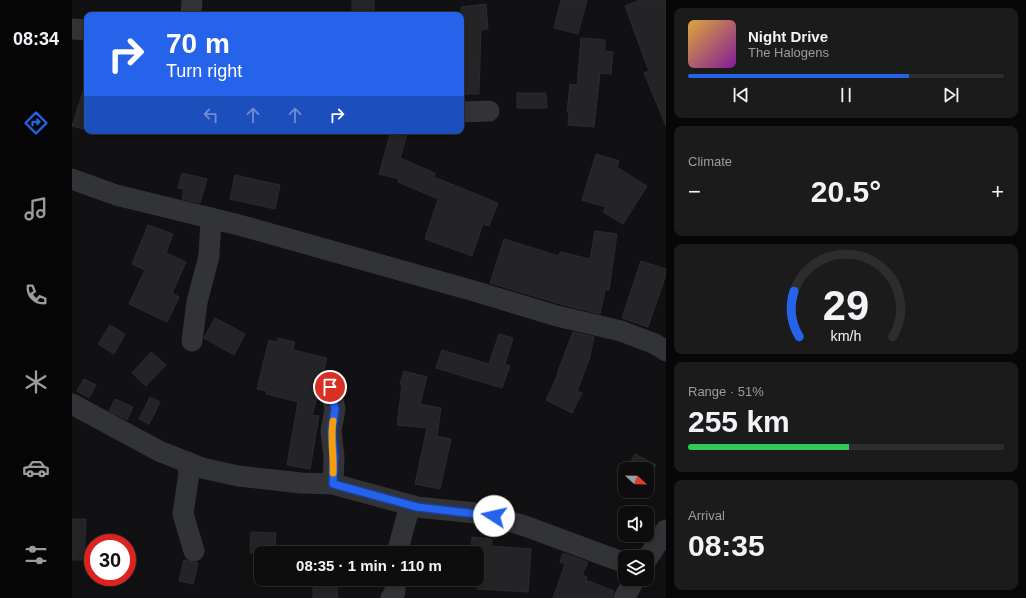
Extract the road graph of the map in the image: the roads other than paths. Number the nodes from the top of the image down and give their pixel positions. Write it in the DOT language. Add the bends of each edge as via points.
graph roads {
  1 [pos="192,0"];
  2 [pos="190,12"];
  3 [pos="72,29"];
  4 [pos="84,30"];
  5 [pos="488,111"];
  6 [pos="464,112"];
  7 [pos="72,179"];
  8 [pos="211,218"];
  9 [pos="192,341"];
  10 [pos="666,351"];
  11 [pos="330,387"];
  12 [pos="72,404"];
  13 [pos="187,462"];
  14 [pos="333,484"];
  15 [pos="410,505"];
  16 [pos="666,530"];
  17 [pos="399,546"];
  18 [pos="653,550"];
  19 [pos="194,551"];
  20 [pos="618,560"];
  21 [pos="394,586"];
  22 [pos="630,586"];
  23 [pos="392,598"];
  24 [pos="624,598"];
  1 -- 2 [label="street"];
  3 -- 4 [label="street"];
  5 -- 6 [label="street"];
  7 -- 8 [label="street" via="116,195"];
  8 -- 9 [label="street" via="209,256"];
  8 -- 10 [label="street" via="557,316 621,331"];
  11 -- 14 [label="street" via="335,409 332,431"];
  12 -- 13 [label="street" via="159,452"];
  13 -- 14 [label="street" via="238,476"];
  13 -- 19 [label="street" via="183,514"];
  14 -- 15 [label="street"];
  15 -- 17 [label="street"];
  15 -- 20 [label="street" via="494,516"];
  16 -- 18 [label="street"];
  21 -- 23 [label="street"];
  22 -- 24 [label="street"];
}
